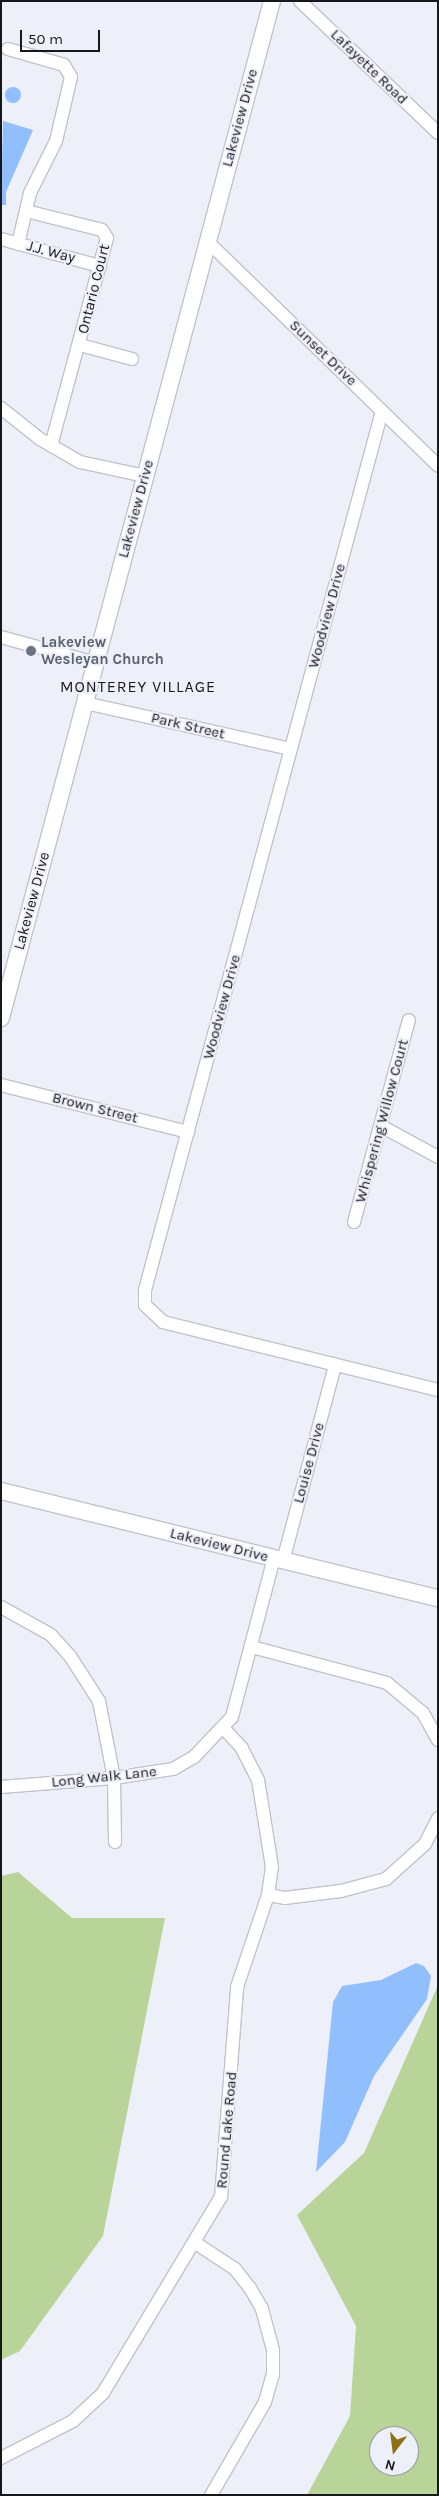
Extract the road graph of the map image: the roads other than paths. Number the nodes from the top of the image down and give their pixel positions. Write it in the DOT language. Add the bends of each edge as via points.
graph roads {
  1 [pos="272,1"];
  2 [pos="300,1"];
  3 [pos="8,49"];
  4 [pos="438,134"];
  5 [pos="26,211"];
  6 [pos="1,239"];
  7 [pos="207,241"];
  8 [pos="18,244"];
  9 [pos="100,266"];
  10 [pos="80,345"];
  11 [pos="132,359"];
  12 [pos="1,408"];
  13 [pos="382,411"];
  14 [pos="51,446"];
  15 [pos="438,466"];
  16 [pos="145,476"];
  17 [pos="1,637"];
  18 [pos="96,663"];
  19 [pos="85,703"];
  20 [pos="291,749"];
  21 [pos="1,1018"];
  22 [pos="409,1020"];
  23 [pos="1,1085"];
  24 [pos="381,1126"];
  25 [pos="188,1132"];
  26 [pos="438,1157"];
  27 [pos="354,1222"];
  28 [pos="335,1365"];
  29 [pos="438,1390"];
  30 [pos="1,1491"];
  31 [pos="278,1559"];
  32 [pos="438,1598"];
  33 [pos="1,1607"];
  34 [pos="252,1647"];
  35 [pos="224,1729"];
  36 [pos="438,1740"];
  37 [pos="114,1778"];
  38 [pos="1,1787"];
  39 [pos="438,1818"];
  40 [pos="115,1842"];
  41 [pos="268,1895"];
  42 [pos="197,2244"];
  43 [pos="1,2458"];
  44 [pos="211,2495"];
  1 -- 7 [label="street, Lakeview Drive"];
  2 -- 4 [label="street, Lafayette Road"];
  3 -- 5 [label="street" via="64,66 71,77 56,141 35,180"];
  5 -- 8 [label="street"];
  5 -- 9 [label="street, Ontario Court" via="106,233"];
  6 -- 8 [label="street, J.J. Way"];
  7 -- 13 [label="street, Sunset Drive"];
  7 -- 16 [label="street, Lakeview Drive"];
  8 -- 9 [label="street, J.J. Way"];
  9 -- 10 [label="street, Ontario Court"];
  10 -- 11 [label="street, Ontario Court"];
  10 -- 14 [label="street, Ontario Court"];
  12 -- 14 [label="street"];
  13 -- 15 [label="street, Sunset Drive"];
  13 -- 20 [label="street, Woodview Drive"];
  14 -- 16 [label="street" via="98,468"];
  16 -- 18 [label="street, Lakeview Drive"];
  17 -- 18 [label="street"];
  18 -- 19 [label="street, Lakeview Drive"];
  19 -- 20 [label="street, Park Street"];
  19 -- 21 [label="street, Lakeview Drive"];
  20 -- 25 [label="street, Woodview Drive"];
  22 -- 24 [label="street, Whispering Willow Court"];
  23 -- 25 [label="street, Brown Street"];
  24 -- 26 [label="street"];
  24 -- 27 [label="street, Whispering Willow Court"];
  25 -- 28 [label="street, Woodview Drive" via="145,1290 148,1312 163,1322"];
  28 -- 29 [label="street, Woodview Drive"];
  28 -- 31 [label="street, Louise Drive"];
  30 -- 31 [label="street, Lakeview Drive"];
  31 -- 32 [label="street, Lakeview Drive"];
  31 -- 34 [label="street, Long Walk Lane"];
  33 -- 37 [label="street" via="51,1635 85,1676 106,1725"];
  34 -- 35 [label="street, Long Walk Lane" via="237,1702"];
  34 -- 36 [label="street" via="387,1683 423,1713"];
  35 -- 37 [label="street, Long Walk Lane" via="181,1765"];
  35 -- 41 [label="street, Round Lake Road" via="242,1748 258,1780 271,1858"];
  37 -- 38 [label="street, Long Walk Lane"];
  37 -- 40 [label="street"];
  39 -- 41 [label="street" via="424,1844 386,1879 340,1891 285,1898"];
  41 -- 42 [label="street, Round Lake Road" via="237,1987 224,2184 216,2210"];
  42 -- 43 [label="street, Round Lake Road" via="103,2393 73,2421"];
  42 -- 44 [label="street" via="225,2260 250,2288 262,2309 273,2350 273,2374 265,2402"];
}
